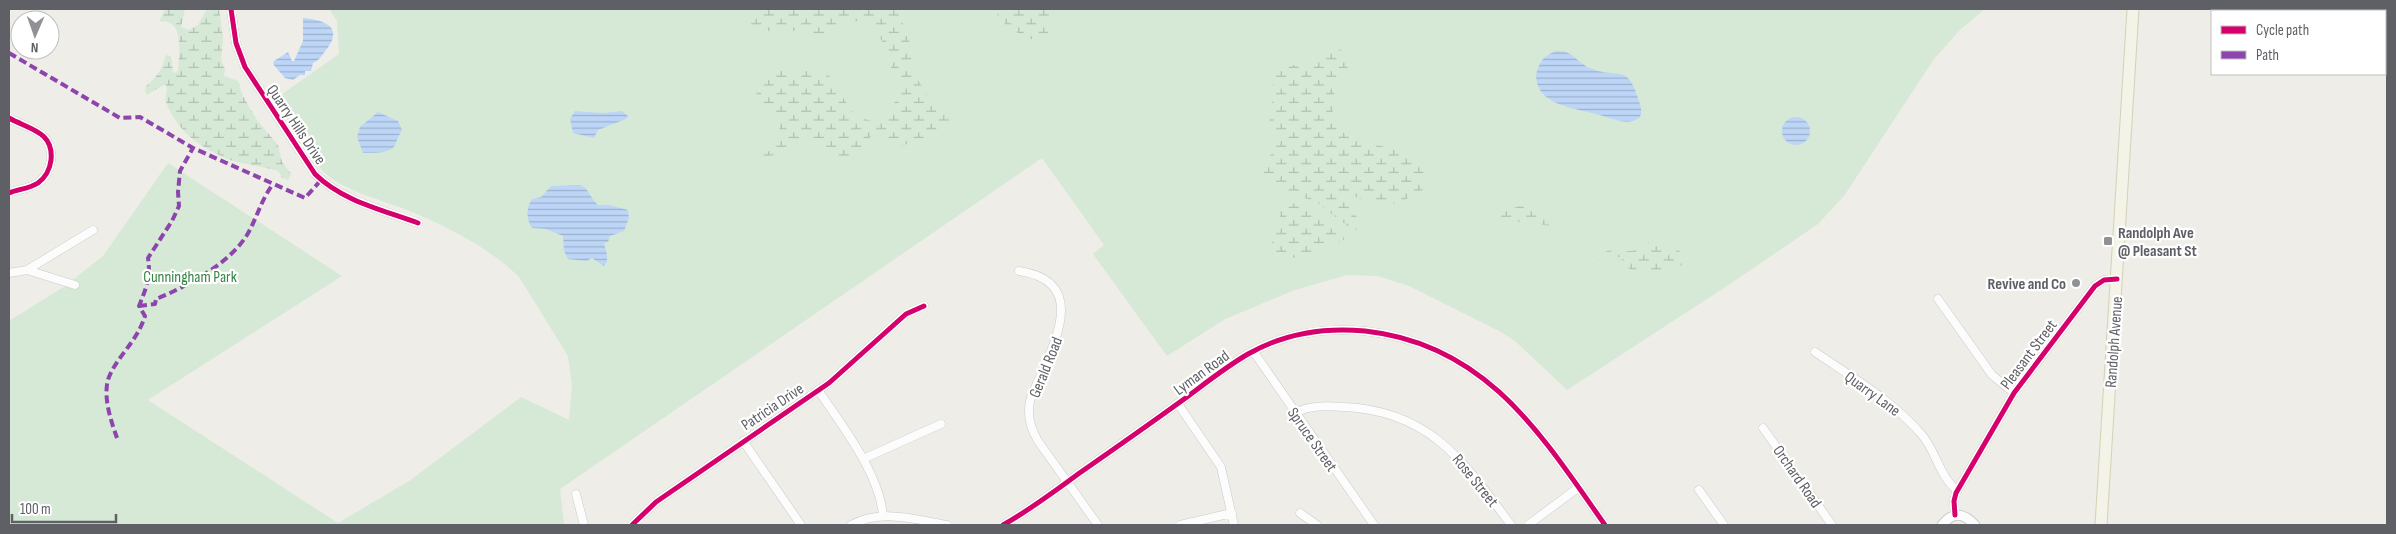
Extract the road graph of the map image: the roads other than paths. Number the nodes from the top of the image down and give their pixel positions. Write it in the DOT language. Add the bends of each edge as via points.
graph roads {
  1 [pos="231,9"];
  2 [pos="2133,9"];
  3 [pos="9,118"];
  4 [pos="9,193"];
  5 [pos="418,223"];
  6 [pos="93,230"];
  7 [pos="27,270"];
  8 [pos="1019,271"];
  9 [pos="9,273"];
  10 [pos="2117,279"];
  11 [pos="75,285"];
  12 [pos="1938,299"];
  13 [pos="924,306"];
  14 [pos="1253,351"];
  15 [pos="1815,352"];
  16 [pos="818,390"];
  17 [pos="2014,392"];
  18 [pos="1178,404"];
  19 [pos="1295,414"];
  20 [pos="941,424"];
  21 [pos="1763,428"];
  22 [pos="743,441"];
  23 [pos="863,459"];
  24 [pos="1067,482"];
  25 [pos="1579,487"];
  26 [pos="1699,490"];
  27 [pos="1957,490"];
  28 [pos="576,494"];
  29 [pos="1300,513"];
  30 [pos="1232,514"];
  31 [pos="1955,515"];
  32 [pos="883,516"];
  33 [pos="1509,522"];
  34 [pos="1720,524"];
  35 [pos="584,525"];
  36 [pos="632,525"];
  37 [pos="801,525"];
  38 [pos="851,525"];
  39 [pos="947,525"];
  40 [pos="1003,525"];
  41 [pos="1098,525"];
  42 [pos="1180,525"];
  43 [pos="1234,525"];
  44 [pos="1317,525"];
  45 [pos="1374,525"];
  46 [pos="1498,525"];
  47 [pos="1528,525"];
  48 [pos="1606,525"];
  49 [pos="1832,525"];
  50 [pos="1942,525"];
  51 [pos="1975,525"];
  52 [pos="2101,525"];
  1 -- 5 [label="street, Quarry Hills Drive" via="236,43 245,67 315,174 352,198"];
  2 -- 10 [label="main road, Randolph Avenue"];
  3 -- 4 [label="street" via="44,136 52,158 40,182"];
  6 -- 7 [label="street"];
  7 -- 9 [label="street"];
  7 -- 11 [label="street"];
  8 -- 24 [label="street, Gerald Road" via="1043,277 1054,289 1060,304 1059,333 1028,411 1035,436"];
  10 -- 17 [label="street, Pleasant Street" via="2104,280 2095,286"];
  10 -- 52 [label="main road, Randolph Avenue"];
  12 -- 17 [label="street" via="1992,375"];
  13 -- 16 [label="street, Patricia Drive" via="906,314"];
  14 -- 18 [label="street, Lyman Road"];
  14 -- 19 [label="street, Spruce Street"];
  14 -- 25 [label="street, Lyman Road" via="1282,338 1323,330 1377,333 1427,346 1469,367 1499,390 1532,423"];
  15 -- 27 [label="street, Quarry Lane" via="1903,414 1927,441 1950,484"];
  16 -- 22 [label="street, Patricia Drive"];
  16 -- 23 [label="street"];
  17 -- 27 [label="street, Pleasant Street"];
  18 -- 24 [label="street, Lyman Road"];
  18 -- 30 [label="street" via="1220,467"];
  19 -- 33 [label="street, Rose Street" via="1313,408 1350,407 1381,412 1412,424 1460,457"];
  19 -- 45 [label="street, Spruce Street"];
  20 -- 23 [label="street"];
  21 -- 49 [label="street, Orchard Road"];
  22 -- 36 [label="street, Patricia Drive" via="656,502"];
  22 -- 37 [label="street"];
  23 -- 32 [label="street" via="879,496"];
  24 -- 40 [label="street, Lyman Road"];
  24 -- 41 [label="street, Gerald Road"];
  25 -- 47 [label="street"];
  25 -- 48 [label="street, Lyman Road"];
  26 -- 34 [label="street"];
  27 -- 31 [label="street, Pleasant Street"];
  28 -- 35 [label="street"];
  29 -- 44 [label="street"];
  30 -- 42 [label="street"];
  30 -- 43 [label="street"];
  31 -- 50 [label="street"];
  31 -- 51 [label="street" via="1965,516"];
  32 -- 38 [label="street" via="869,517"];
  32 -- 39 [label="street"];
  33 -- 46 [label="street"];
}
